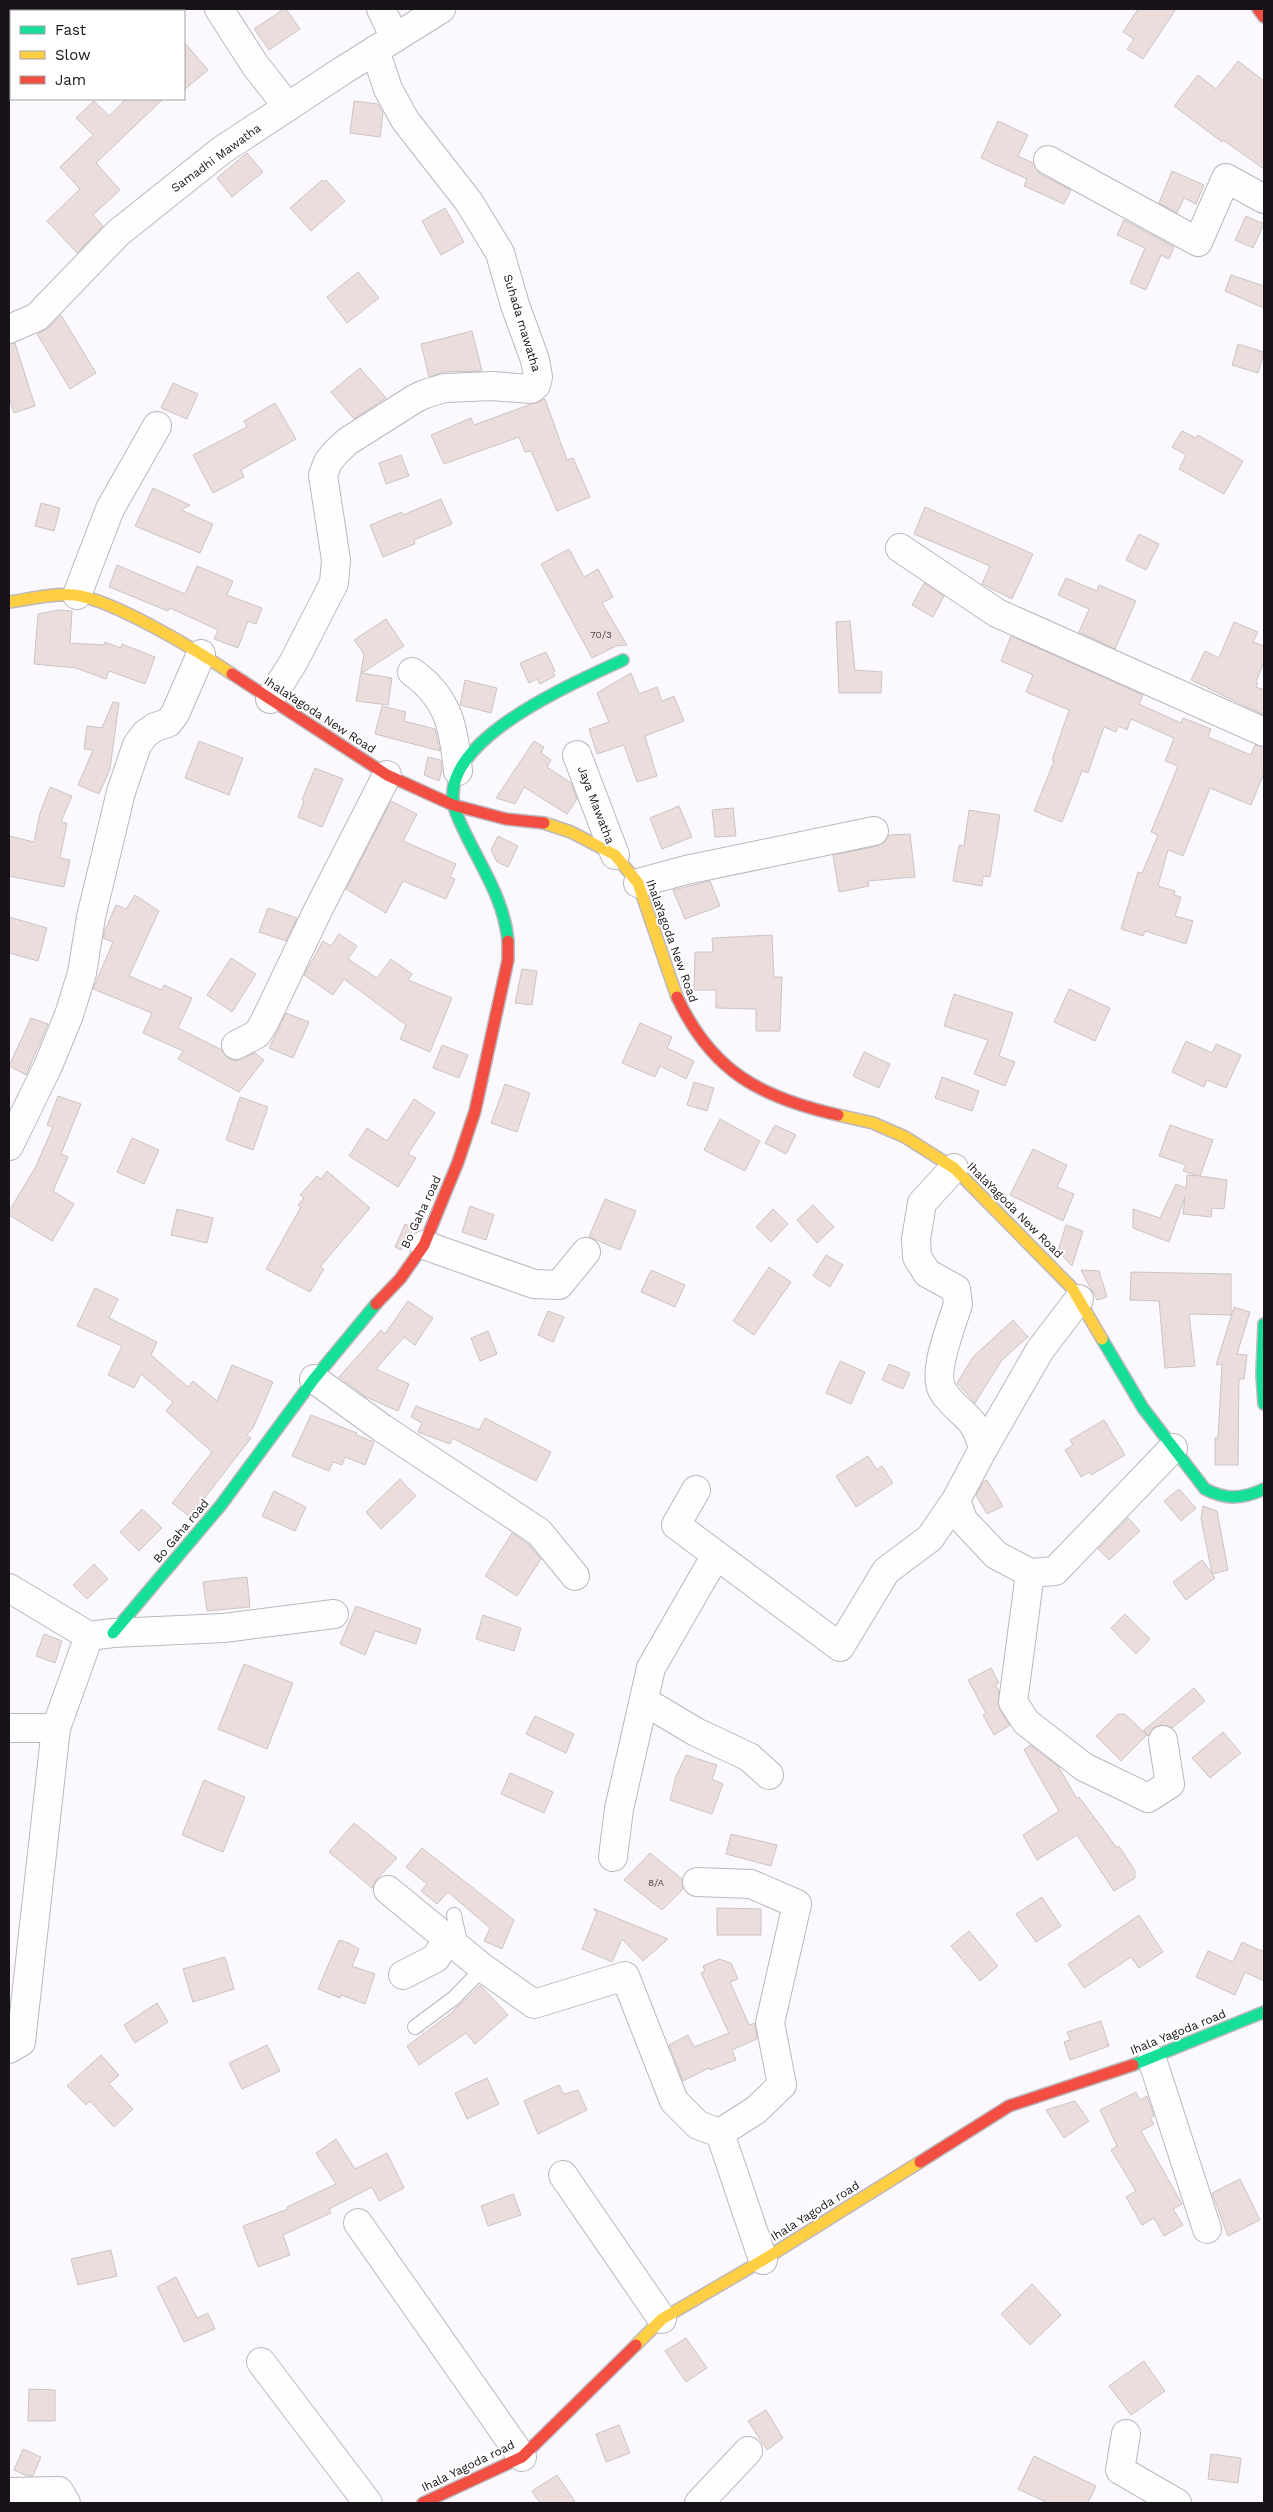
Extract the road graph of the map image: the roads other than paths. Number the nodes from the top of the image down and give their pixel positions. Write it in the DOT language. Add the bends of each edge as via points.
graph roads {
  1 [pos="219,9"];
  2 [pos="381,9"];
  3 [pos="441,9"];
  4 [pos="1258,9"];
  5 [pos="1264,17"];
  6 [pos="385,44"];
  7 [pos="288,107"];
  8 [pos="1048,160"];
  9 [pos="1264,199"];
  10 [pos="9,329"];
  11 [pos="157,426"];
  12 [pos="900,548"];
  13 [pos="77,595"];
  14 [pos="9,602"];
  15 [pos="201,654"];
  16 [pos="624,660"];
  17 [pos="412,672"];
  18 [pos="270,699"];
  19 [pos="1264,732"];
  20 [pos="577,755"];
  21 [pos="458,772"];
  22 [pos="387,775"];
  23 [pos="453,805"];
  24 [pos="874,831"];
  25 [pos="615,855"];
  26 [pos="638,883"];
  27 [pos="236,1045"];
  28 [pos="9,1146"];
  29 [pos="954,1168"];
  30 [pos="424,1245"];
  31 [pos="586,1252"];
  32 [pos="1079,1299"];
  33 [pos="1264,1324"];
  34 [pos="314,1379"];
  35 [pos="1264,1404"];
  36 [pos="1173,1448"];
  37 [pos="983,1449"];
  38 [pos="696,1490"];
  39 [pos="1264,1490"];
  40 [pos="956,1500"];
  41 [pos="716,1555"];
  42 [pos="1030,1573"];
  43 [pos="575,1576"];
  44 [pos="9,1588"];
  45 [pos="334,1614"];
  46 [pos="101,1635"];
  47 [pos="644,1701"];
  48 [pos="9,1728"];
  49 [pos="56,1728"];
  50 [pos="1163,1740"];
  51 [pos="768,1775"];
  52 [pos="612,1857"];
  53 [pos="697,1882"];
  54 [pos="388,1890"];
  55 [pos="454,1935"];
  56 [pos="483,1968"];
  57 [pos="403,1974"];
  58 [pos="1264,2012"];
  59 [pos="415,2027"];
  60 [pos="9,2049"];
  61 [pos="1152,2059"];
  62 [pos="720,2133"];
  63 [pos="564,2175"];
  64 [pos="358,2223"];
  65 [pos="1207,2229"];
  66 [pos="763,2260"];
  67 [pos="662,2319"];
  68 [pos="261,2362"];
  69 [pos="1126,2434"];
  70 [pos="748,2451"];
  71 [pos="522,2457"];
  72 [pos="9,2492"];
  73 [pos="66,2503"];
  74 [pos="368,2503"];
  75 [pos="423,2503"];
  76 [pos="699,2503"];
  77 [pos="1177,2503"];
  1 -- 7 [label="street" via="254,65"];
  2 -- 6 [label="street"];
  3 -- 6 [label="street, Samadhi Mawatha"];
  4 -- 5 [label="street"];
  6 -- 7 [label="street, Samadhi Mawatha"];
  6 -- 18 [label="street, Suhada mawatha" via="388,89 405,120 469,202 500,253 538,377 531,389 492,386 445,388 416,398 336,452 323,475 336,560 334,583 293,663"];
  7 -- 10 [label="street, Samadhi Mawatha" via="222,150 118,233 37,317"];
  8 -- 9 [label="street" via="1198,242 1226,178"];
  11 -- 13 [label="street" via="110,509"];
  12 -- 19 [label="street" via="997,613"];
  13 -- 14 [label="street, IhalaYagoda New Road"];
  13 -- 15 [label="street, IhalaYagoda New Road" via="141,621"];
  15 -- 18 [label="street, IhalaYagoda New Road"];
  15 -- 28 [label="street" via="175,714 168,723 145,734 137,745 121,792 82,973 69,1015"];
  16 -- 21 [label="street" via="507,721 474,749"];
  17 -- 21 [label="street" via="426,682 448,714 455,739"];
  18 -- 22 [label="street, IhalaYagoda New Road"];
  20 -- 25 [label="street, Jaya Mawatha"];
  21 -- 23 [label="street"];
  22 -- 23 [label="street, IhalaYagoda New Road"];
  22 -- 27 [label="street" via="264,1023 257,1034"];
  23 -- 25 [label="street, IhalaYagoda New Road" via="506,819 546,823 586,838"];
  23 -- 30 [label="street, Bo Gaha road" via="498,898 508,927 508,960 474,1111 458,1162"];
  24 -- 26 [label="street"];
  25 -- 26 [label="street, IhalaYagoda New Road"];
  26 -- 29 [label="street, IhalaYagoda New Road" via="673,989 687,1020 712,1055 774,1097 873,1123 905,1137"];
  29 -- 32 [label="street, IhalaYagoda New Road" via="1041,1255"];
  29 -- 37 [label="street" via="922,1203 916,1239 917,1257 927,1273 956,1289 958,1304 938,1376 942,1392 978,1430"];
  30 -- 31 [label="street" via="534,1284 559,1285"];
  30 -- 34 [label="street, Bo Gaha road" via="400,1279"];
  32 -- 36 [label="street, IhalaYagoda New Road" via="1143,1408"];
  32 -- 37 [label="street" via="1040,1350"];
  33 -- 35 [label="street"];
  34 -- 43 [label="street" via="539,1532"];
  34 -- 46 [label="street, Bo Gaha road" via="221,1505"];
  36 -- 39 [label="street, IhalaYagoda New Road" via="1196,1480 1215,1494 1239,1499"];
  36 -- 42 [label="street" via="1055,1571"];
  37 -- 40 [label="street"];
  38 -- 41 [label="street" via="676,1525"];
  40 -- 41 [label="street" via="930,1538 886,1571 840,1647"];
  40 -- 42 [label="street" via="963,1520 996,1555"];
  41 -- 47 [label="street" via="651,1668"];
  42 -- 50 [label="street" via="1013,1702 1026,1722 1084,1767 1148,1798 1170,1784"];
  44 -- 46 [label="street"];
  45 -- 46 [label="street" via="224,1628"];
  46 -- 49 [label="street"];
  47 -- 51 [label="street" via="696,1732 749,1757"];
  47 -- 52 [label="street" via="619,1809"];
  48 -- 49 [label="street"];
  49 -- 60 [label="street" via="21,2042"];
  53 -- 62 [label="street" via="751,1884 798,1904 770,2023 782,2085 756,2110"];
  54 -- 55 [label="street"];
  55 -- 56 [label="street"];
  55 -- 57 [label="street" via="436,1958"];
  56 -- 59 [label="lane" via="454,1998"];
  56 -- 62 [label="street" via="534,2004 625,1976 674,2101 698,2125"];
  58 -- 61 [label="street, Ihala Yagoda road"];
  61 -- 65 [label="street"];
  61 -- 66 [label="street, Ihala Yagoda road" via="1009,2106"];
  62 -- 66 [label="street"];
  63 -- 67 [label="street"];
  64 -- 71 [label="street"];
  66 -- 67 [label="street, Ihala Yagoda road"];
  67 -- 71 [label="street, Ihala Yagoda road"];
  68 -- 74 [label="street"];
  69 -- 77 [label="street" via="1120,2470"];
  70 -- 76 [label="street"];
  71 -- 75 [label="street, Ihala Yagoda road"];
  72 -- 73 [label="street" via="59,2491"];
}
